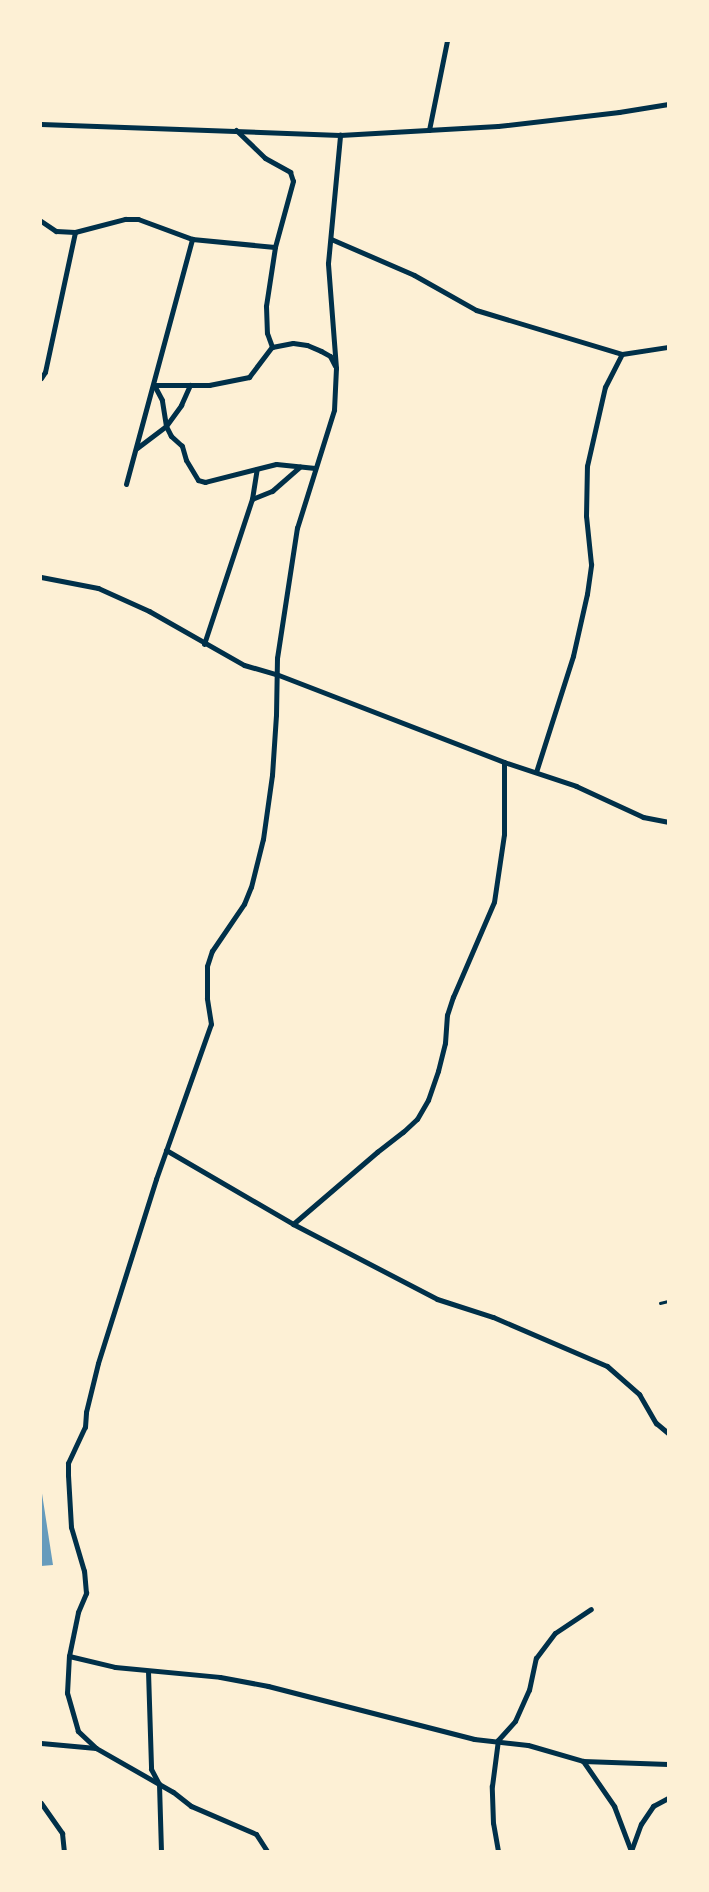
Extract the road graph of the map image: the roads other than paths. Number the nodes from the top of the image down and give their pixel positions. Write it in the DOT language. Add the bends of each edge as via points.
graph roads {
  1 [pos="447,41"];
  2 [pos="668,104"];
  3 [pos="41,124"];
  4 [pos="236,130"];
  5 [pos="429,130"];
  6 [pos="340,135"];
  7 [pos="41,221"];
  8 [pos="75,232"];
  9 [pos="192,239"];
  10 [pos="331,239"];
  11 [pos="275,247"];
  12 [pos="272,347"];
  13 [pos="668,347"];
  14 [pos="622,354"];
  15 [pos="336,368"];
  16 [pos="41,378"];
  17 [pos="190,384"];
  18 [pos="154,385"];
  19 [pos="166,426"];
  20 [pos="136,448"];
  21 [pos="300,467"];
  22 [pos="315,468"];
  23 [pos="256,469"];
  24 [pos="126,484"];
  25 [pos="252,499"];
  26 [pos="41,577"];
  27 [pos="204,644"];
  28 [pos="276,674"];
  29 [pos="504,762"];
  30 [pos="536,772"];
  31 [pos="668,822"];
  32 [pos="166,1150"];
  33 [pos="293,1224"];
  34 [pos="668,1433"];
  35 [pos="591,1609"];
  36 [pos="69,1656"];
  37 [pos="148,1671"];
  38 [pos="498,1740"];
  39 [pos="41,1743"];
  40 [pos="96,1748"];
  41 [pos="583,1761"];
  42 [pos="668,1764"];
  43 [pos="159,1784"];
  44 [pos="668,1798"];
  45 [pos="41,1803"];
  46 [pos="64,1851"];
  47 [pos="161,1851"];
  48 [pos="267,1851"];
  49 [pos="498,1851"];
  50 [pos="631,1851"];
  1 -- 5 [label="street"];
  2 -- 5 [label="street" via="498,126"];
  3 -- 4 [label="street"];
  4 -- 6 [label="street"];
  4 -- 11 [label="street" via="265,158 290,172 293,181"];
  5 -- 6 [label="street"];
  6 -- 10 [label="street"];
  7 -- 8 [label="street" via="56,231"];
  8 -- 9 [label="street" via="125,218"];
  8 -- 16 [label="street" via="45,372"];
  9 -- 11 [label="street"];
  9 -- 18 [label="street"];
  10 -- 14 [label="street" via="414,275 476,310"];
  10 -- 15 [label="street" via="328,263"];
  11 -- 12 [label="street" via="266,306 267,333"];
  12 -- 15 [label="street" via="307,345 330,356"];
  12 -- 17 [label="street" via="249,377 209,385"];
  13 -- 14 [label="street"];
  14 -- 30 [label="street" via="605,387 587,466 585,508 591,564 581,625"];
  15 -- 22 [label="street" via="334,410 327,440"];
  17 -- 18 [label="street"];
  17 -- 19 [label="street" via="181,405"];
  18 -- 19 [label="street" via="162,400"];
  18 -- 20 [label="street"];
  19 -- 20 [label="street"];
  19 -- 23 [label="street" via="182,446 198,480 205,482"];
  20 -- 24 [label="street"];
  21 -- 22 [label="street"];
  21 -- 23 [label="street" via="276,464"];
  21 -- 25 [label="street" via="272,491"];
  22 -- 28 [label="street" via="297,528"];
  23 -- 25 [label="street"];
  25 -- 27 [label="street"];
  26 -- 27 [label="street" via="98,588 149,611"];
  27 -- 28 [label="street" via="244,665"];
  28 -- 29 [label="street"];
  28 -- 32 [label="street" via="272,775 263,839 244,904 212,951 207,966 211,1024"];
  29 -- 30 [label="street"];
  29 -- 33 [label="street" via="504,834 494,902 453,997 447,1015 445,1043 428,1100 417,1119 403,1132"];
  30 -- 31 [label="street" via="576,786 643,817"];
  32 -- 33 [label="street"];
  32 -- 36 [label="street" via="98,1363 85,1427 68,1463 71,1527 84,1571 86,1593 78,1612"];
  33 -- 34 [label="street" via="437,1299 493,1317 607,1366 639,1394 656,1423"];
  35 -- 38 [label="street" via="556,1633 536,1658 529,1690 515,1721"];
  36 -- 37 [label="street"];
  36 -- 40 [label="street" via="67,1693 78,1731"];
  37 -- 38 [label="street" via="220,1676 474,1739"];
  37 -- 43 [label="street" via="152,1769"];
  38 -- 41 [label="street"];
  38 -- 49 [label="street" via="492,1786"];
  39 -- 40 [label="street"];
  40 -- 43 [label="street"];
  41 -- 42 [label="street"];
  41 -- 50 [label="street" via="614,1806"];
  43 -- 47 [label="street"];
  43 -- 48 [label="street" via="191,1806 256,1834"];
  44 -- 50 [label="street" via="653,1806 641,1824"];
  45 -- 46 [label="street" via="62,1832"];
}
